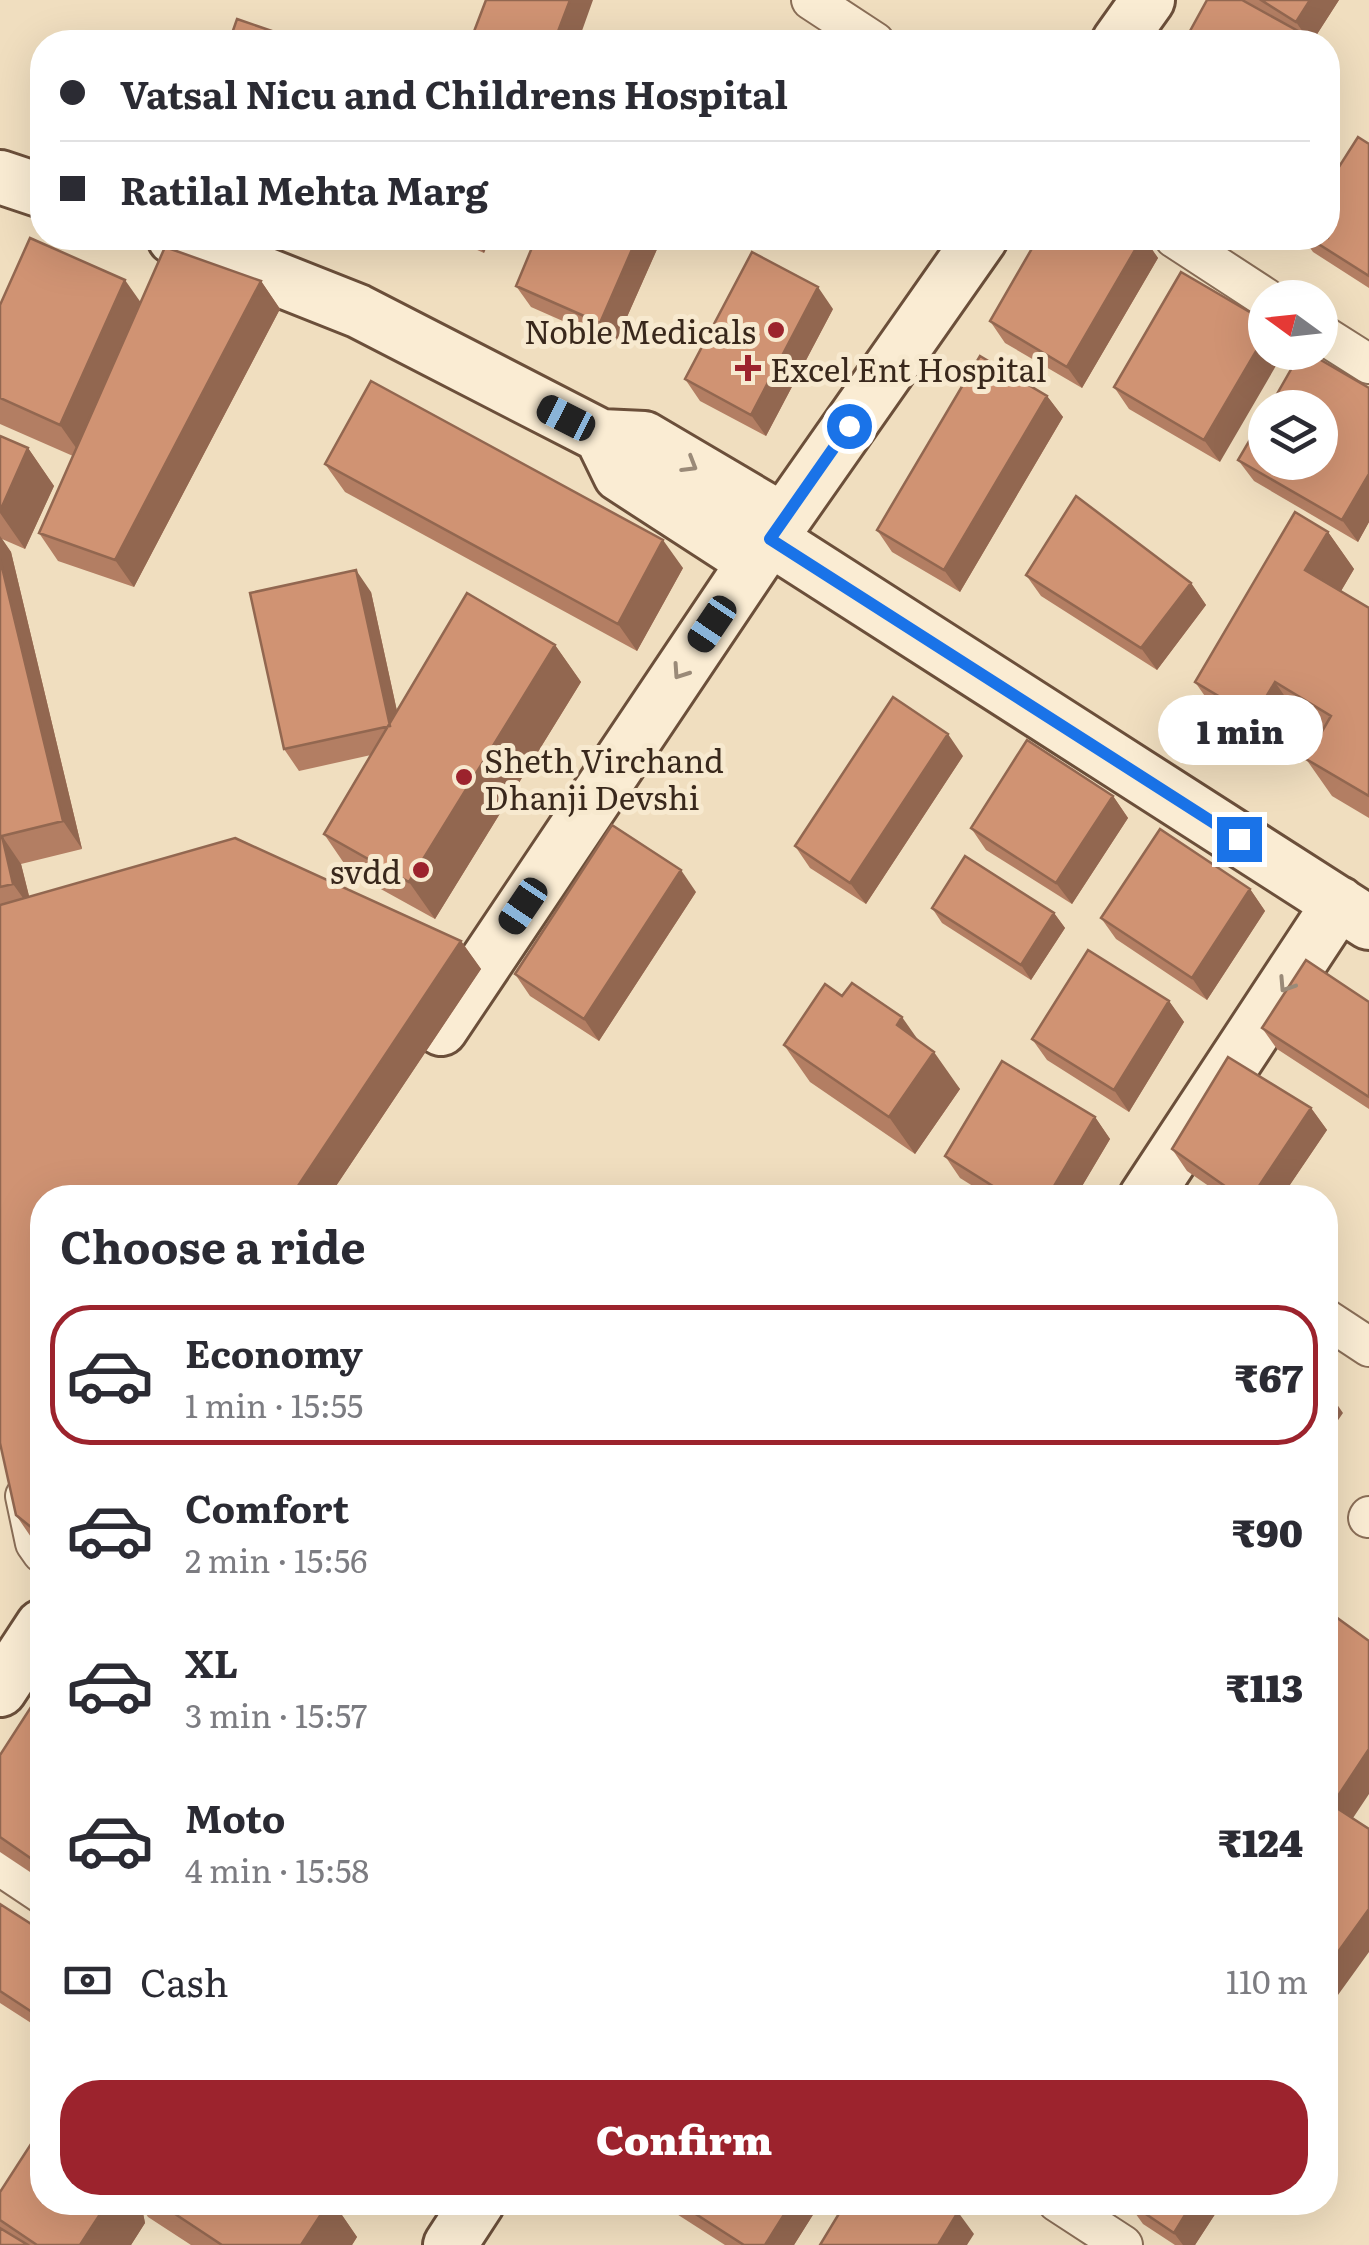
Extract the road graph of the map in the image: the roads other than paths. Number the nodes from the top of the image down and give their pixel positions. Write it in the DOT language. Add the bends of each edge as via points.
graph roads {
  1 [pos="811,0"];
  2 [pos="1148,0"];
  3 [pos="857,30"];
  4 [pos="1127,30"];
  5 [pos="0,177"];
  6 [pos="30,187"];
  7 [pos="204,250"];
  8 [pos="972,250"];
  9 [pos="1192,250"];
  10 [pos="1248,286"];
  11 [pos="1338,344"];
  12 [pos="1369,364"];
  13 [pos="769,540"];
  14 [pos="1354,913"];
  15 [pos="416,1067"];
  16 [pos="1155,1185"];
  17 [pos="1338,1327"];
  18 [pos="1369,1347"];
  19 [pos="16,1456"];
  20 [pos="30,1520"];
  21 [pos="30,1644"];
  22 [pos="0,1690"];
  23 [pos="0,1866"];
  24 [pos="30,1886"];
  25 [pos="470,2215"];
  26 [pos="1077,2215"];
  27 [pos="450,2245"];
  28 [pos="1122,2245"];
  1 -- 3 [label="street"];
  2 -- 4 [label="street"];
  5 -- 6 [label="street"];
  7 -- 13 [label="street" via="358,311 601,436 644,438"];
  8 -- 13 [label="street"];
  9 -- 10 [label="street"];
  11 -- 12 [label="street"];
  13 -- 14 [label="street"];
  13 -- 15 [label="street, one-way"];
  14 -- 16 [label="street, one-way"];
  17 -- 18 [label="street"];
  19 -- 20 [label="street"];
  21 -- 22 [label="street"];
  23 -- 24 [label="street"];
  25 -- 27 [label="street"];
  26 -- 28 [label="street"];
}
